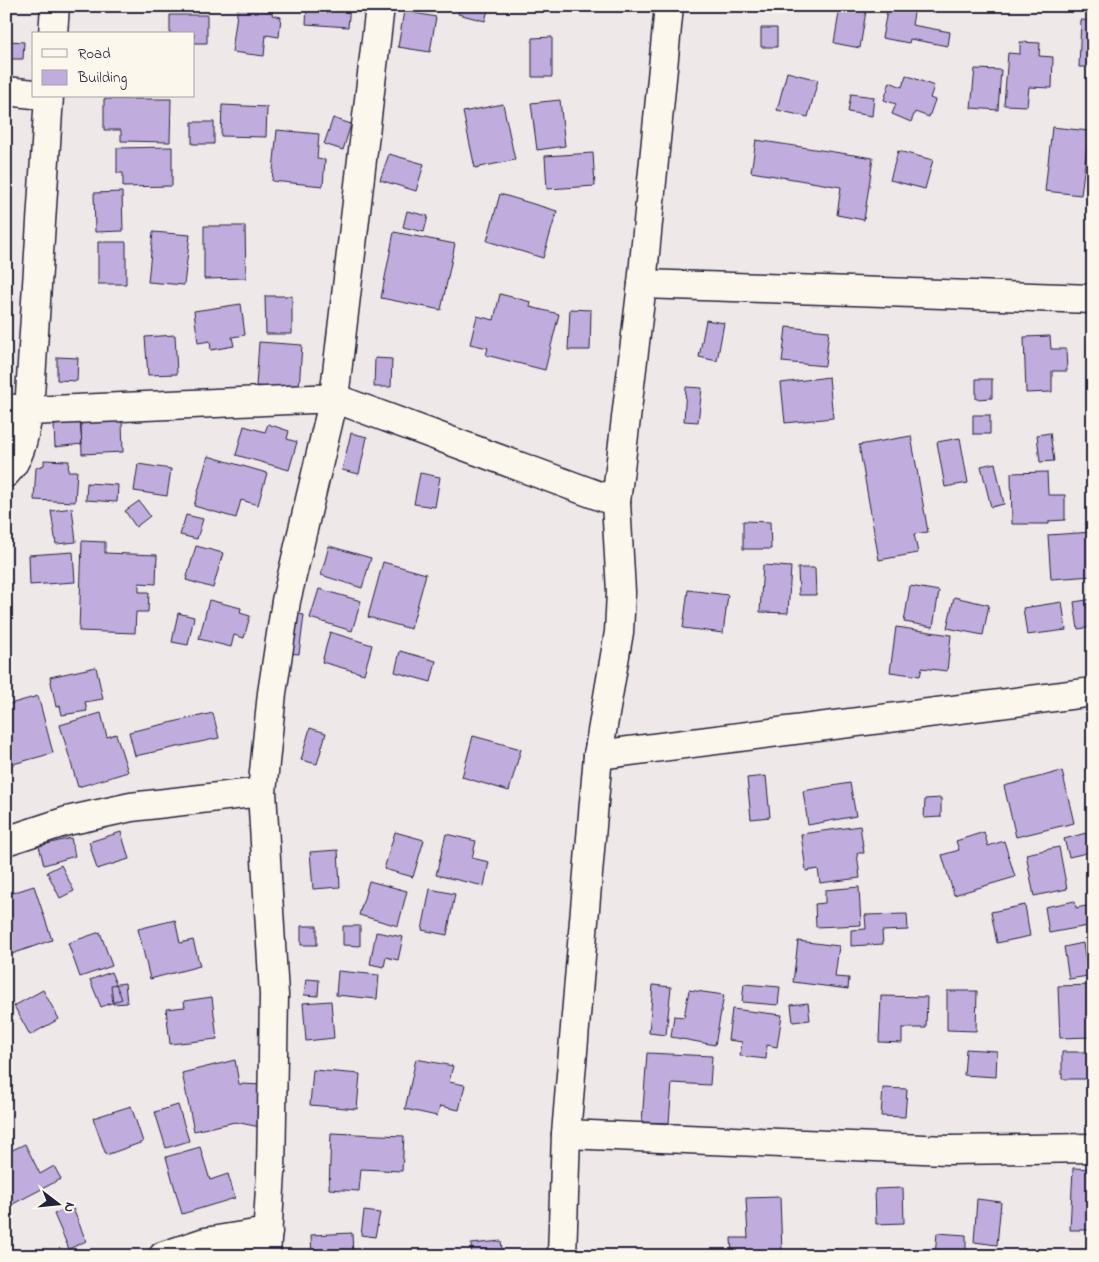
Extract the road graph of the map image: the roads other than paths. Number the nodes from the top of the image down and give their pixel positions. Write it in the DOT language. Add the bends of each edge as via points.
graph roads {
  1 [pos="55,6"];
  2 [pos="380,6"];
  3 [pos="668,6"];
  4 [pos="53,32"];
  5 [pos="6,91"];
  6 [pos="32,94"];
  7 [pos="49,98"];
  8 [pos="642,284"];
  9 [pos="1093,299"];
  10 [pos="334,398"];
  11 [pos="18,409"];
  12 [pos="6,474"];
  13 [pos="616,502"];
  14 [pos="1093,692"];
  15 [pos="598,755"];
  16 [pos="262,792"];
  17 [pos="6,841"];
  18 [pos="566,1134"];
  19 [pos="1093,1148"];
  20 [pos="267,1244"];
  21 [pos="163,1256"];
  22 [pos="562,1256"];
  1 -- 4 [label="street"];
  2 -- 10 [label="street"];
  3 -- 8 [label="street"];
  5 -- 6 [label="street"];
  7 -- 11 [label="street"];
  8 -- 9 [label="street"];
  8 -- 13 [label="street"];
  10 -- 11 [label="street"];
  10 -- 13 [label="street"];
  10 -- 16 [label="street" via="286,601"];
  11 -- 12 [label="street" via="19,453 14,466"];
  13 -- 15 [label="street" via="621,592 619,632"];
  14 -- 15 [label="street"];
  15 -- 18 [label="street"];
  16 -- 17 [label="street" via="130,807 67,821"];
  16 -- 20 [label="street" via="274,995"];
  18 -- 19 [label="street" via="947,1150"];
  18 -- 22 [label="street"];
  20 -- 21 [label="street" via="205,1242"];
}
